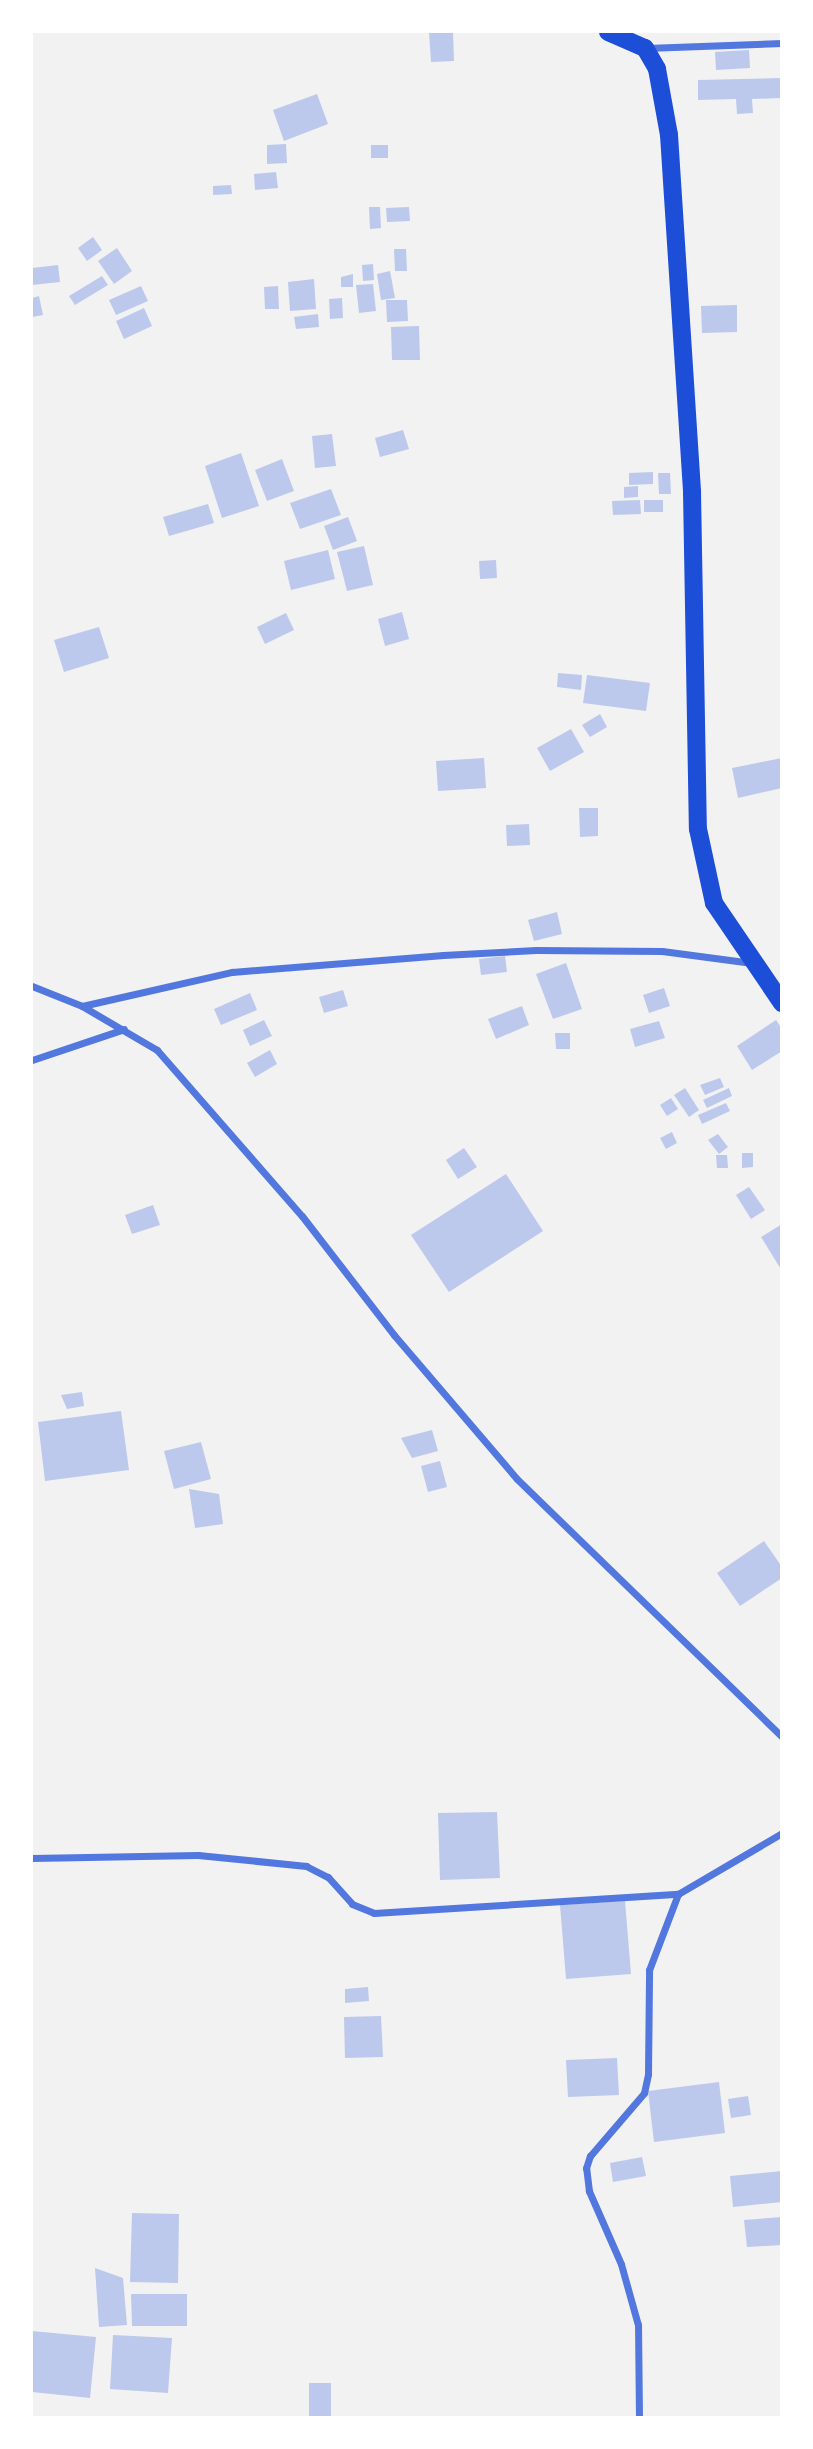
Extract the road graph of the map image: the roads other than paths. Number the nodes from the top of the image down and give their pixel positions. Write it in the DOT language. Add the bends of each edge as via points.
graph roads {
  1 [pos="608,32"];
  2 [pos="782,43"];
  3 [pos="645,48"];
  4 [pos="753,963"];
  5 [pos="32,986"];
  6 [pos="782,1003"];
  7 [pos="82,1006"];
  8 [pos="124,1029"];
  9 [pos="32,1060"];
  10 [pos="782,1737"];
  11 [pos="782,1833"];
  12 [pos="32,1858"];
  13 [pos="678,1894"];
  14 [pos="639,2417"];
  1 -- 3 [label="main road"];
  2 -- 3 [label="street"];
  3 -- 4 [label="main road" via="657,69 668,135 692,492 698,829 715,903"];
  4 -- 6 [label="main road"];
  4 -- 7 [label="street" via="662,951 443,954 232,972"];
  5 -- 7 [label="street"];
  7 -- 8 [label="street"];
  8 -- 9 [label="street"];
  8 -- 10 [label="street" via="157,1050 284,1195 394,1335 517,1479"];
  11 -- 13 [label="street"];
  12 -- 13 [label="street" via="198,1855 306,1866 328,1877 352,1904 374,1913"];
  13 -- 14 [label="street" via="649,1970 644,2093 590,2156 586,2168 589,2191 621,2264 638,2325"];
}
